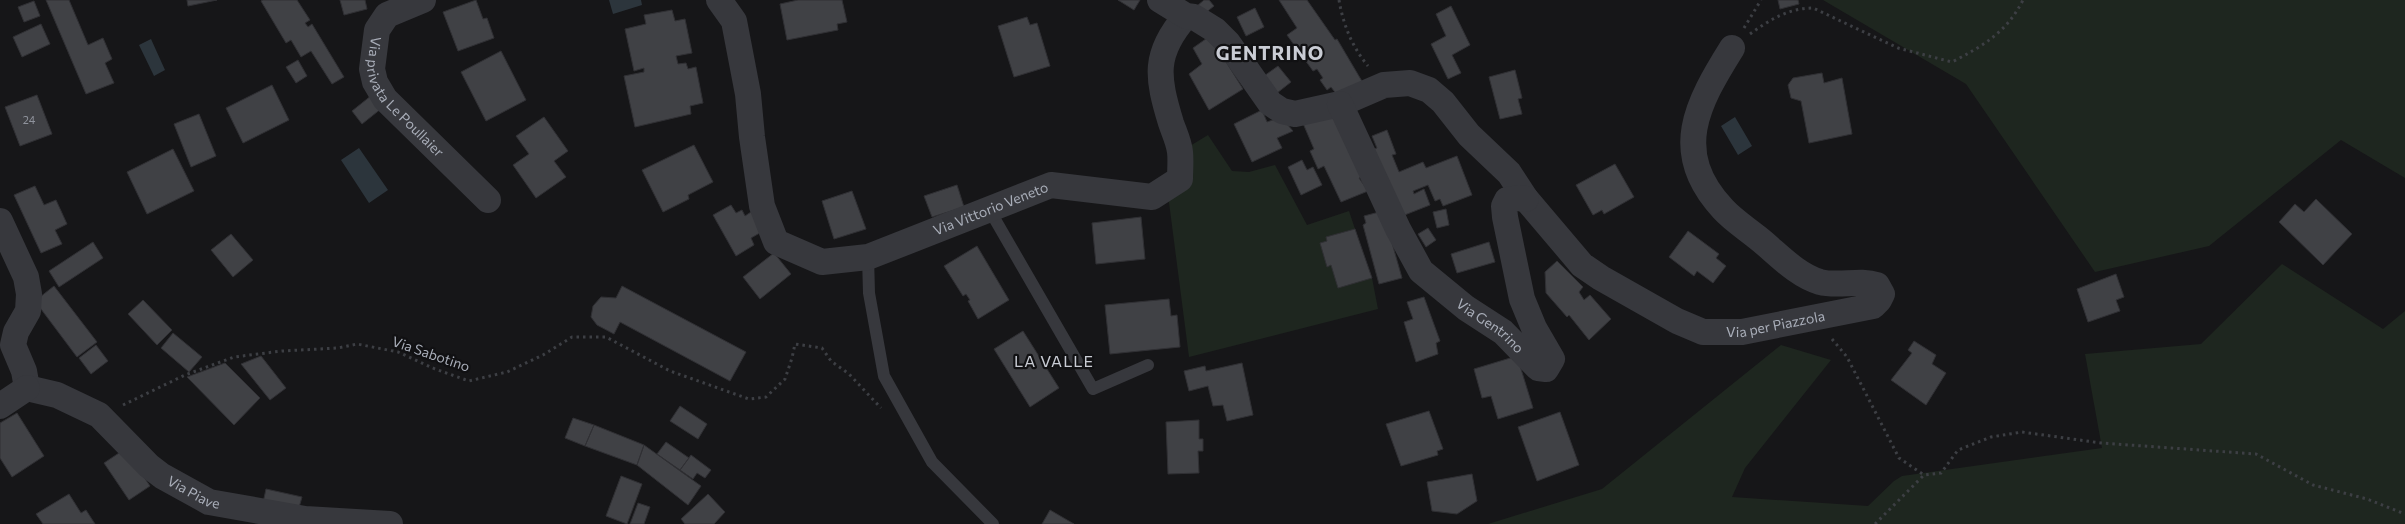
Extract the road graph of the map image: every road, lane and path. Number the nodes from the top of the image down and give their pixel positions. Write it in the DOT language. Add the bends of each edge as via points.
graph roads {
  1 [pos="423,0"];
  2 [pos="718,0"];
  3 [pos="1160,0"];
  4 [pos="1339,0"];
  5 [pos="1761,0"];
  6 [pos="2023,0"];
  7 [pos="1186,16"];
  8 [pos="1732,48"];
  9 [pos="1384,85"];
  10 [pos="1340,104"];
  11 [pos="1526,199"];
  12 [pos="488,200"];
  13 [pos="989,210"];
  14 [pos="0,221"];
  15 [pos="868,257"];
  16 [pos="1820,316"];
  17 [pos="1148,365"];
  18 [pos="27,388"];
  19 [pos="0,406"];
  20 [pos="887,415"];
  21 [pos="101,418"];
  22 [pos="1924,475"];
  23 [pos="2405,514"];
  24 [pos="390,524"];
  25 [pos="993,524"];
  26 [pos="1875,524"];
  1 -- 12 [label="street, Via privata Le Poullaier" via="386,15 377,30 372,69 375,82 386,99"];
  2 -- 15 [label="street, Via Vittorio Veneto" via="734,21 748,94 762,206 776,242 822,262"];
  3 -- 7 [label="street"];
  4 -- 9 [label="path" via="1342,20 1360,56"];
  5 -- 8 [label="path"];
  6 -- 8 [label="path" via="2016,14 1989,42 1952,62 1898,48 1814,8 1769,19"];
  7 -- 10 [label="street" via="1194,17 1215,30 1228,43 1270,103 1282,111 1295,114"];
  7 -- 13 [label="street, Via Vittorio Veneto" via="1167,42 1159,71 1180,152 1180,179 1152,197 1051,185"];
  8 -- 16 [label="street, Via per Piazzola" via="1698,106 1693,129 1699,173 1706,188 1724,210 1799,272 1820,282 1868,282 1877,285 1882,294 1873,306"];
  9 -- 10 [label="street, Via per Piazzola"];
  9 -- 11 [label="street, Via per Piazzola" via="1410,84 1429,90 1509,173"];
  10 -- 11 [label="street, Via Gentrino" via="1421,271 1466,308 1503,332 1538,368 1546,370 1552,359 1522,299 1505,217 1507,200"];
  11 -- 16 [label="street, Via per Piazzola" via="1582,265 1677,321 1704,332 1742,332"];
  13 -- 15 [label="street, Via Vittorio Veneto"];
  13 -- 17 [label="lane" via="1093,389"];
  14 -- 18 [label="street" via="26,277 29,294 28,311 16,332 13,345"];
  15 -- 25 [label="lane" via="869,293 884,376 932,462"];
  16 -- 22 [label="path" via="1833,342 1847,357 1898,458"];
  18 -- 19 [label="street"];
  18 -- 21 [label="street, Via Piave" via="57,395"];
  20 -- 21 [label="path, Via Sabotino" via="849,374 831,361 822,348 795,344 785,379 766,397 749,399 670,371 606,337 572,336 543,355 507,372 469,381 398,352 356,344 234,357 184,375"];
  21 -- 24 [label="street, Via Piave" via="148,466 209,502 305,519"];
  22 -- 23 [label="path" via="1941,473 1958,450 1991,437 2022,432 2100,443 2256,454 2313,485 2367,498"];
  22 -- 26 [label="path"];
}
